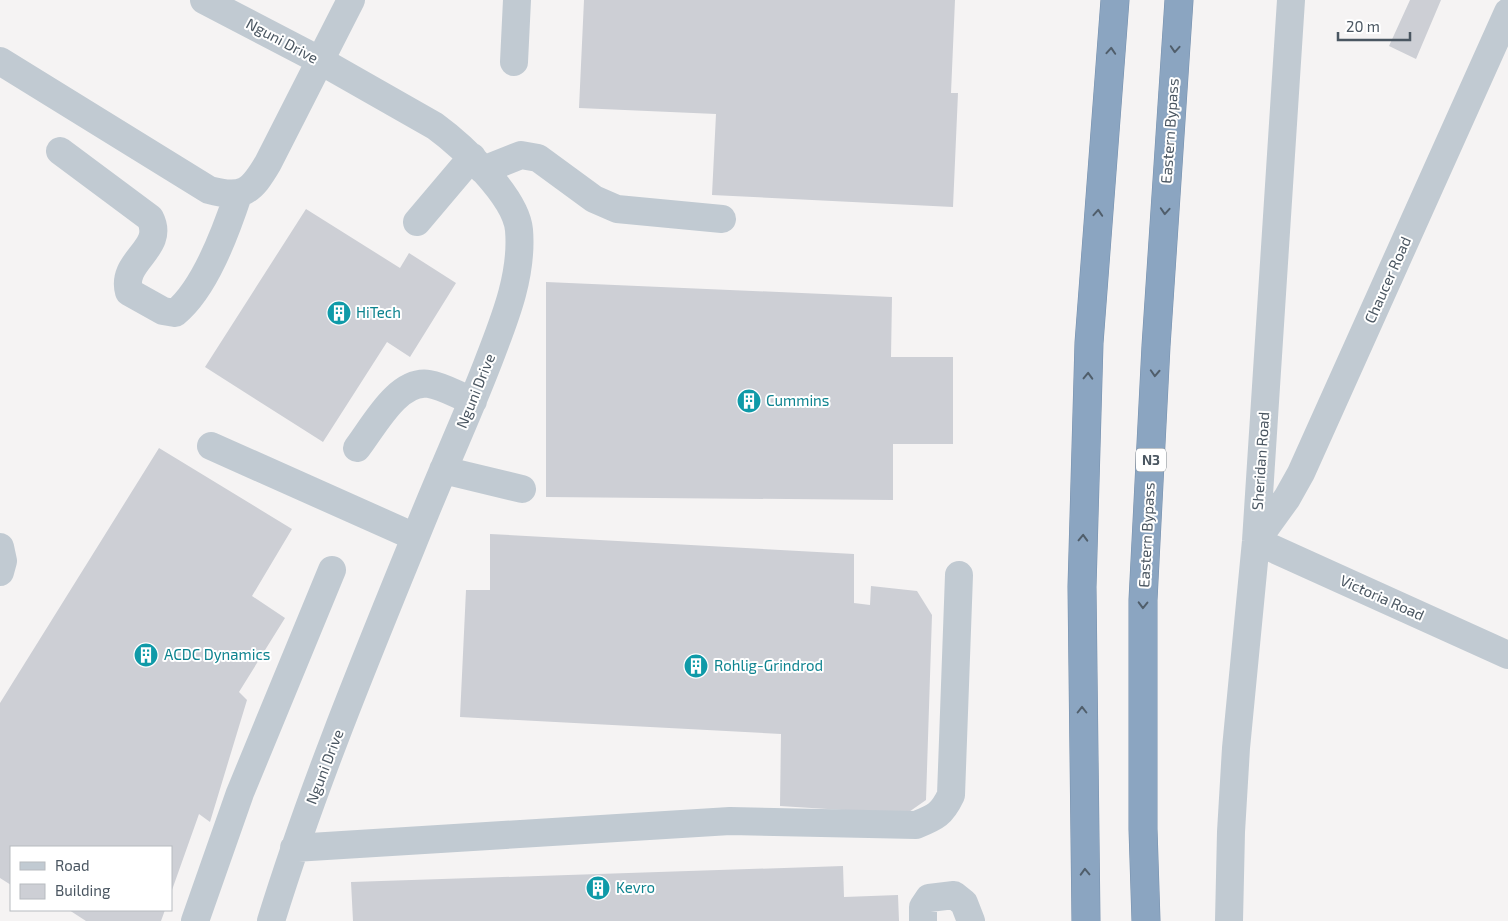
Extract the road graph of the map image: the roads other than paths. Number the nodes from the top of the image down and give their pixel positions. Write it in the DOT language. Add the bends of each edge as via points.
graph roads {
  1 [pos="204,0"];
  2 [pos="351,0"];
  3 [pos="517,0"];
  4 [pos="1115,0"];
  5 [pos="1179,0"];
  6 [pos="1291,0"];
  7 [pos="1508,12"];
  8 [pos="319,60"];
  9 [pos="0,61"];
  10 [pos="514,62"];
  11 [pos="60,151"];
  12 [pos="478,164"];
  13 [pos="238,195"];
  14 [pos="722,219"];
  15 [pos="417,222"];
  16 [pos="473,402"];
  17 [pos="211,446"];
  18 [pos="358,448"];
  19 [pos="443,470"];
  20 [pos="522,488"];
  21 [pos="415,537"];
  22 [pos="1256,541"];
  23 [pos="0,547"];
  24 [pos="332,570"];
  25 [pos="0,572"];
  26 [pos="959,575"];
  27 [pos="1508,654"];
  28 [pos="294,848"];
  29 [pos="195,921"];
  30 [pos="271,921"];
  31 [pos="923,921"];
  32 [pos="971,921"];
  33 [pos="1086,921"];
  34 [pos="1146,921"];
  35 [pos="1230,921"];
  1 -- 8 [label="street, Nguni Drive"];
  2 -- 8 [label="street"];
  3 -- 10 [label="street"];
  33 -- 4 [label="highway, one-way" via="1082,587 1089,343"];
  5 -- 34 [label="highway, Eastern Bypass / N3, one-way" via="1143,600"];
  6 -- 22 [label="street, Sheridan Road"];
  7 -- 22 [label="street, Chaucer Road" via="1301,473"];
  8 -- 12 [label="street, Nguni Drive" via="435,126"];
  8 -- 13 [label="street" via="259,180"];
  9 -- 13 [label="street" via="209,190"];
  11 -- 13 [label="street" via="150,218 155,228 154,236 129,273 126,283 129,292 163,311 175,313 184,306 216,252"];
  12 -- 14 [label="street" via="521,155 538,158 594,199 617,209"];
  12 -- 15 [label="street"];
  12 -- 16 [label="street, Nguni Drive" via="508,203 518,227 519,250 516,277 503,324"];
  16 -- 18 [label="street" via="431,384 418,383 396,397"];
  16 -- 19 [label="street, Nguni Drive"];
  17 -- 21 [label="street"];
  19 -- 20 [label="street"];
  19 -- 21 [label="street, Nguni Drive"];
  21 -- 28 [label="street, Nguni Drive"];
  22 -- 27 [label="street, Victoria Road"];
  22 -- 35 [label="street, Sheridan Road" via="1230,832"];
  23 -- 25 [label="street" via="3,561"];
  24 -- 29 [label="street" via="240,793"];
  26 -- 28 [label="street" via="951,794 944,810 932,819 916,824 730,821"];
  28 -- 30 [label="street, Nguni Drive"];
  31 -- 32 [label="street" via="923,907 929,898 954,895 964,903"];
}
